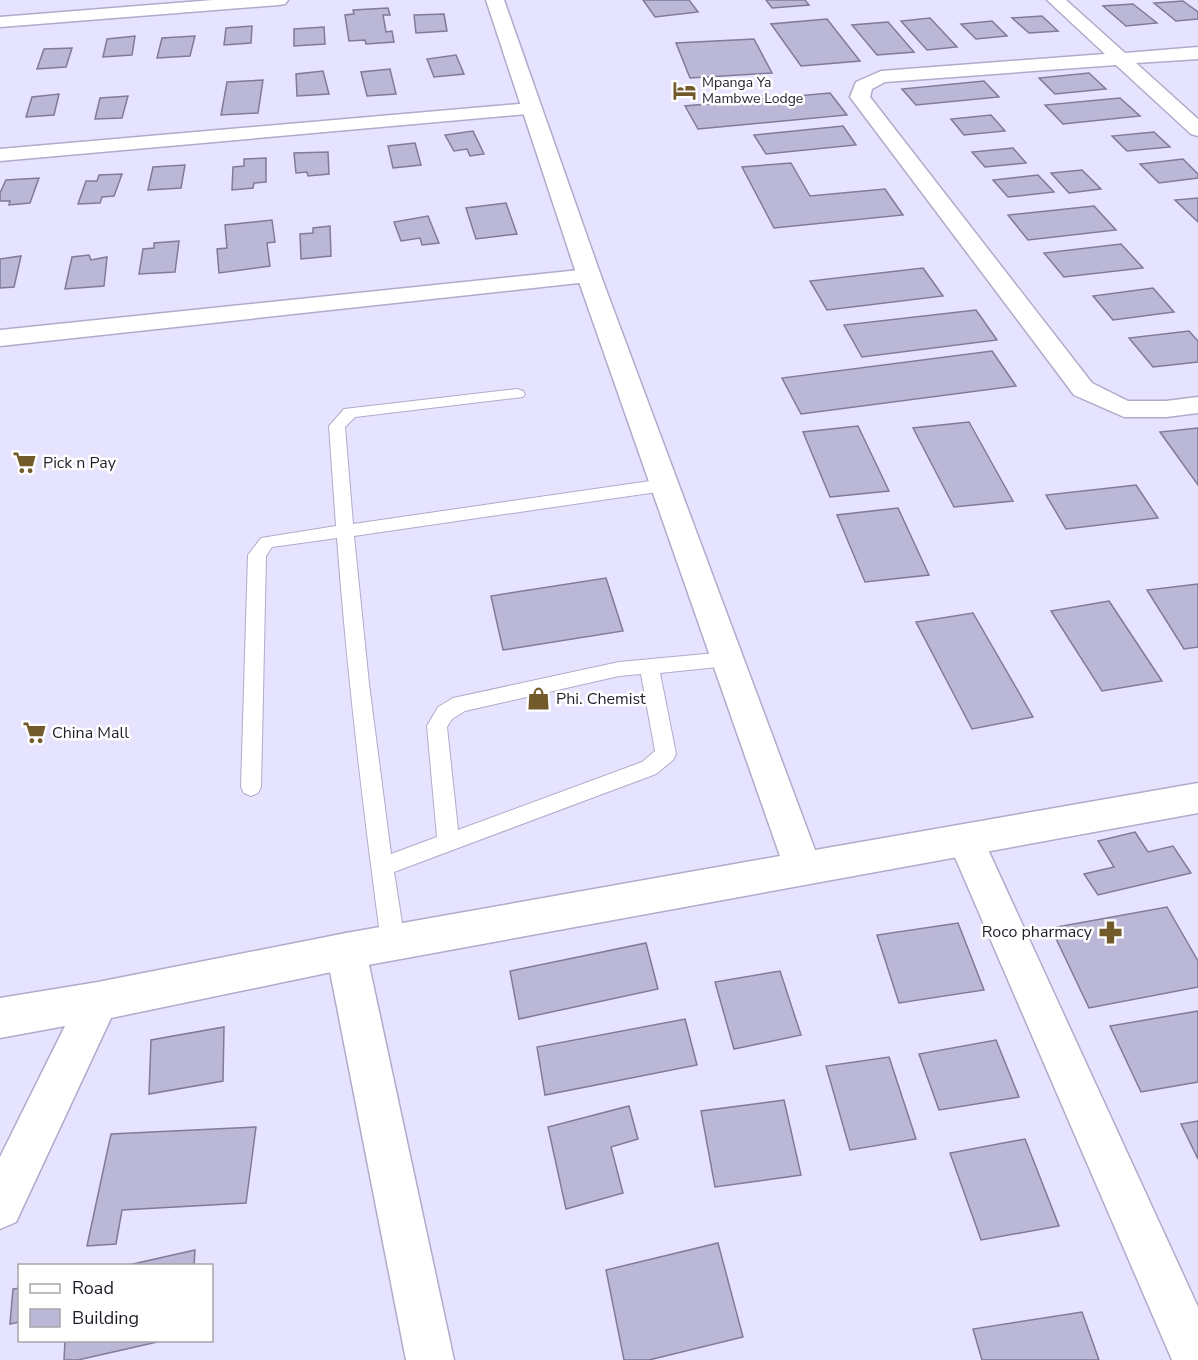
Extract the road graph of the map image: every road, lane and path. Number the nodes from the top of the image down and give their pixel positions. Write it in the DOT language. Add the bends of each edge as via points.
graph roads {
  1 [pos="279,0"];
  2 [pos="495,0"];
  3 [pos="1056,0"];
  4 [pos="0,22"];
  5 [pos="1198,53"];
  6 [pos="1120,60"];
  7 [pos="531,109"];
  8 [pos="1198,130"];
  9 [pos="0,155"];
  10 [pos="589,276"];
  11 [pos="0,338"];
  12 [pos="517,394"];
  13 [pos="1198,405"];
  14 [pos="664,485"];
  15 [pos="343,529"];
  16 [pos="727,659"];
  17 [pos="648,667"];
  18 [pos="251,787"];
  19 [pos="1198,798"];
  20 [pos="966,841"];
  21 [pos="448,842"];
  22 [pos="382,867"];
  23 [pos="802,869"];
  24 [pos="393,942"];
  25 [pos="346,951"];
  26 [pos="98,1001"];
  27 [pos="0,1018"];
  28 [pos="0,1206"];
  29 [pos="430,1360"];
  30 [pos="1197,1360"];
  1 -- 4 [label="street"];
  2 -- 7 [label="street"];
  3 -- 6 [label="street"];
  5 -- 6 [label="street"];
  6 -- 8 [label="street"];
  6 -- 13 [label="street" via="881,77 863,86 860,97 1083,389 1124,409"];
  7 -- 9 [label="street"];
  7 -- 10 [label="street"];
  10 -- 11 [label="street"];
  10 -- 14 [label="street"];
  12 -- 15 [label="lane" via="350,413 337,426"];
  14 -- 15 [label="lane"];
  14 -- 16 [label="street"];
  15 -- 18 [label="lane" via="267,542 257,555"];
  15 -- 22 [label="lane"];
  16 -- 17 [label="lane"];
  16 -- 23 [label="street"];
  17 -- 21 [label="lane" via="666,754 649,768"];
  17 -- 21 [label="lane" via="619,669 523,689 460,704 445,713 437,726"];
  19 -- 20 [label="street"];
  20 -- 23 [label="street"];
  20 -- 30 [label="street"];
  21 -- 22 [label="lane"];
  22 -- 24 [label="lane"];
  23 -- 24 [label="street"];
  24 -- 25 [label="street"];
  25 -- 26 [label="street"];
  25 -- 29 [label="street"];
  26 -- 27 [label="street"];
  26 -- 28 [label="street"];
}
